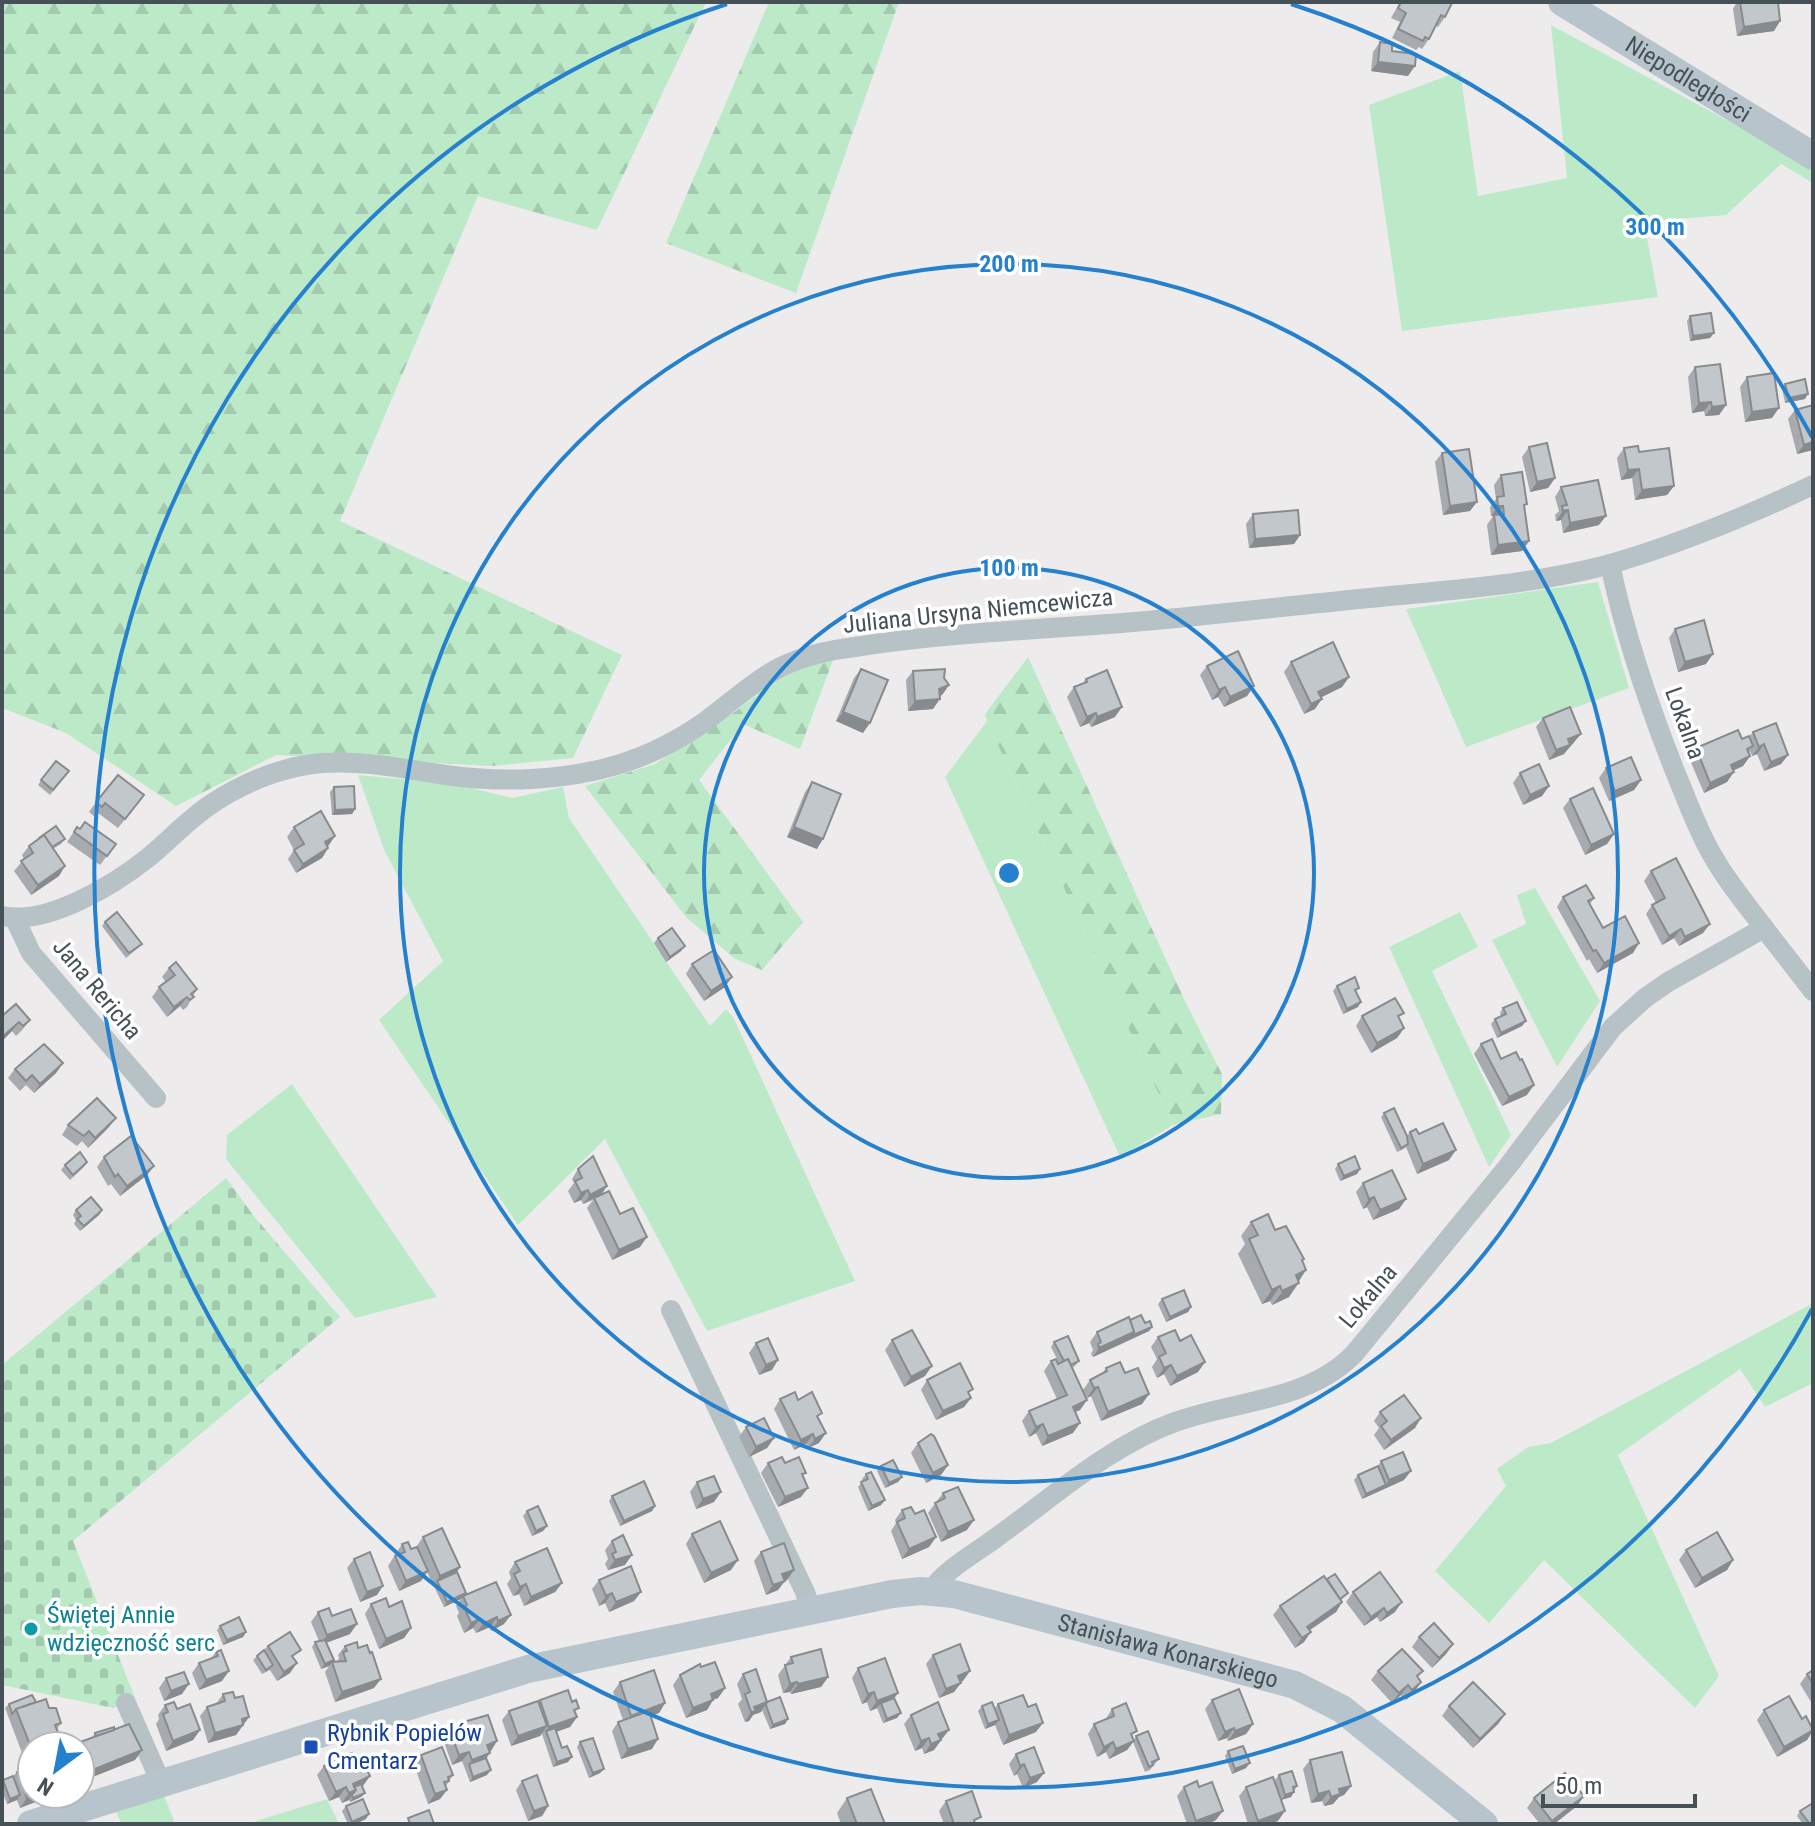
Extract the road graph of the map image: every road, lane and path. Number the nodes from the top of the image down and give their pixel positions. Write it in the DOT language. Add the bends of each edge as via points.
graph roads {
  1 [pos="1562,2"];
  2 [pos="1813,156"];
  3 [pos="1813,485"];
  4 [pos="1610,564"];
  5 [pos="8,918"];
  6 [pos="1764,928"];
  7 [pos="1813,991"];
  8 [pos="156,1098"];
  9 [pos="671,1310"];
  10 [pos="931,1591"];
  11 [pos="811,1610"];
  12 [pos="126,1703"];
  13 [pos="161,1783"];
  14 [pos="31,1824"];
  15 [pos="1484,1824"];
  1 -- 2 [label="street, Niepodległości"];
  3 -- 4 [label="street, Juliana Ursyna Niemcewicza"];
  4 -- 5 [label="street, Juliana Ursyna Niemcewicza" via="1491,585 851,647 782,667 675,740 592,771 493,779 357,761 314,763 255,780 227,795 145,860 69,906 34,918"];
  4 -- 6 [label="street, Lokalna" via="1636,662 1694,819 1712,856"];
  5 -- 8 [label="street, Jana Rericha" via="31,953"];
  6 -- 7 [label="street, Lokalna"];
  6 -- 10 [label="street, Lokalna" via="1668,982 1613,1027 1491,1187 1337,1370 1303,1387 1176,1422 1124,1446"];
  9 -- 11 [label="street"];
  10 -- 11 [label="street, Stanisława Konarskiego"];
  10 -- 15 [label="street, Stanisława Konarskiego" via="1295,1685 1342,1709"];
  11 -- 13 [label="street, Stanisława Konarskiego" via="528,1669"];
  12 -- 13 [label="street"];
  13 -- 14 [label="street, Stanisława Konarskiego"];
}
